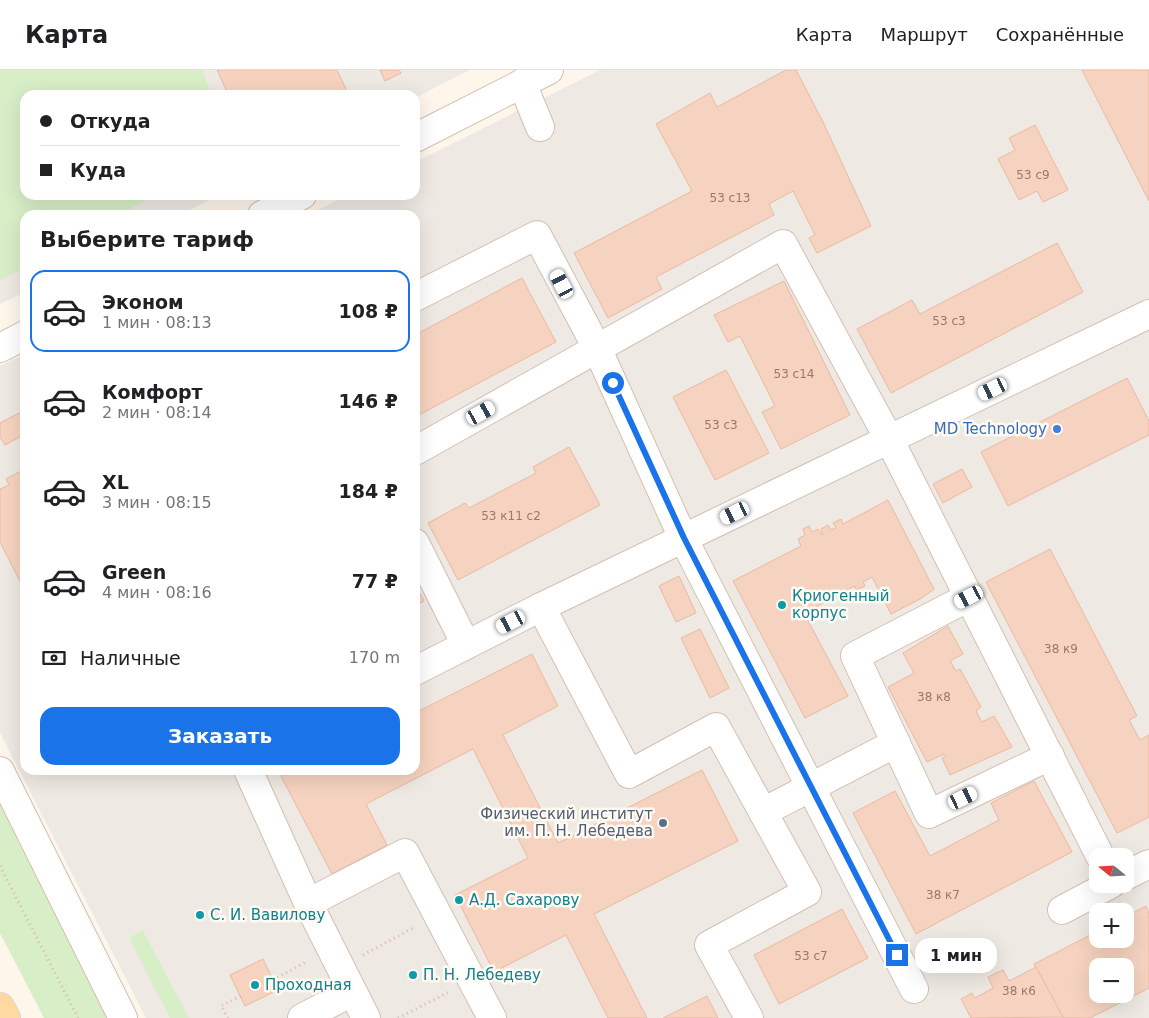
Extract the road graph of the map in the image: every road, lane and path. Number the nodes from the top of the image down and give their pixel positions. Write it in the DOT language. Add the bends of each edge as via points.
graph roads {
  1 [pos="549,70"];
  2 [pos="522,83"];
  3 [pos="540,127"];
  4 [pos="420,135"];
  5 [pos="292,200"];
  6 [pos="272,210"];
  7 [pos="420,294"];
  8 [pos="1149,314"];
  9 [pos="20,338"];
  10 [pos="0,348"];
  11 [pos="597,348"];
  12 [pos="889,439"];
  13 [pos="420,447"];
  14 [pos="684,538"];
  15 [pos="420,553"];
  16 [pos="969,597"];
  17 [pos="541,607"];
  18 [pos="466,645"];
  19 [pos="420,668"];
  20 [pos="896,743"];
  21 [pos="1050,756"];
  22 [pos="0,770"];
  23 [pos="250,775"];
  24 [pos="810,787"];
  25 [pos="762,812"];
  26 [pos="1096,848"];
  27 [pos="1149,864"];
  28 [pos="0,866"];
  29 [pos="1134,872"];
  30 [pos="1094,893"];
  31 [pos="308,903"];
  32 [pos="1062,910"];
  33 [pos="438,915"];
  34 [pos="336,958"];
  35 [pos="472,979"];
  36 [pos="273,980"];
  37 [pos="914,989"];
  38 [pos="352,992"];
  39 [pos="240,996"];
  40 [pos="0,1007"];
  41 [pos="6,1018"];
  42 [pos="78,1018"];
  43 [pos="123,1018"];
  44 [pos="228,1018"];
  45 [pos="302,1018"];
  46 [pos="366,1018"];
  47 [pos="398,1018"];
  48 [pos="492,1018"];
  49 [pos="749,1018"];
  1 -- 2 [label="street"];
  2 -- 3 [label="street"];
  2 -- 4 [label="street"];
  5 -- 6 [label="street"];
  7 -- 11 [label="street" via="537,235"];
  8 -- 12 [label="street"];
  9 -- 10 [label="street"];
  11 -- 12 [label="street" via="783,244"];
  11 -- 13 [label="street"];
  11 -- 14 [label="street"];
  12 -- 14 [label="street"];
  12 -- 16 [label="street"];
  14 -- 17 [label="street"];
  14 -- 24 [label="street"];
  15 -- 18 [label="street"];
  16 -- 20 [label="street" via="856,656"];
  16 -- 21 [label="street"];
  17 -- 18 [label="street"];
  17 -- 25 [label="street" via="629,774 716,728"];
  18 -- 19 [label="street"];
  20 -- 21 [label="street" via="929,814"];
  20 -- 24 [label="street"];
  21 -- 26 [label="street"];
  22 -- 43 [label="street"];
  23 -- 31 [label="street"];
  24 -- 25 [label="street"];
  24 -- 37 [label="street"];
  25 -- 49 [label="street" via="807,892 709,946"];
  27 -- 29 [label="street"];
  28 -- 42 [label="path"];
  30 -- 32 [label="street"];
  31 -- 33 [label="street" via="405,853"];
  31 -- 34 [label="street"];
  33 -- 34 [label="path"];
  33 -- 35 [label="street"];
  34 -- 36 [label="path"];
  34 -- 38 [label="street"];
  35 -- 47 [label="path"];
  35 -- 48 [label="street"];
  38 -- 45 [label="street"];
  38 -- 46 [label="street"];
  39 -- 44 [label="path" via="221,1006"];
  40 -- 41 [label="main road"];
}
